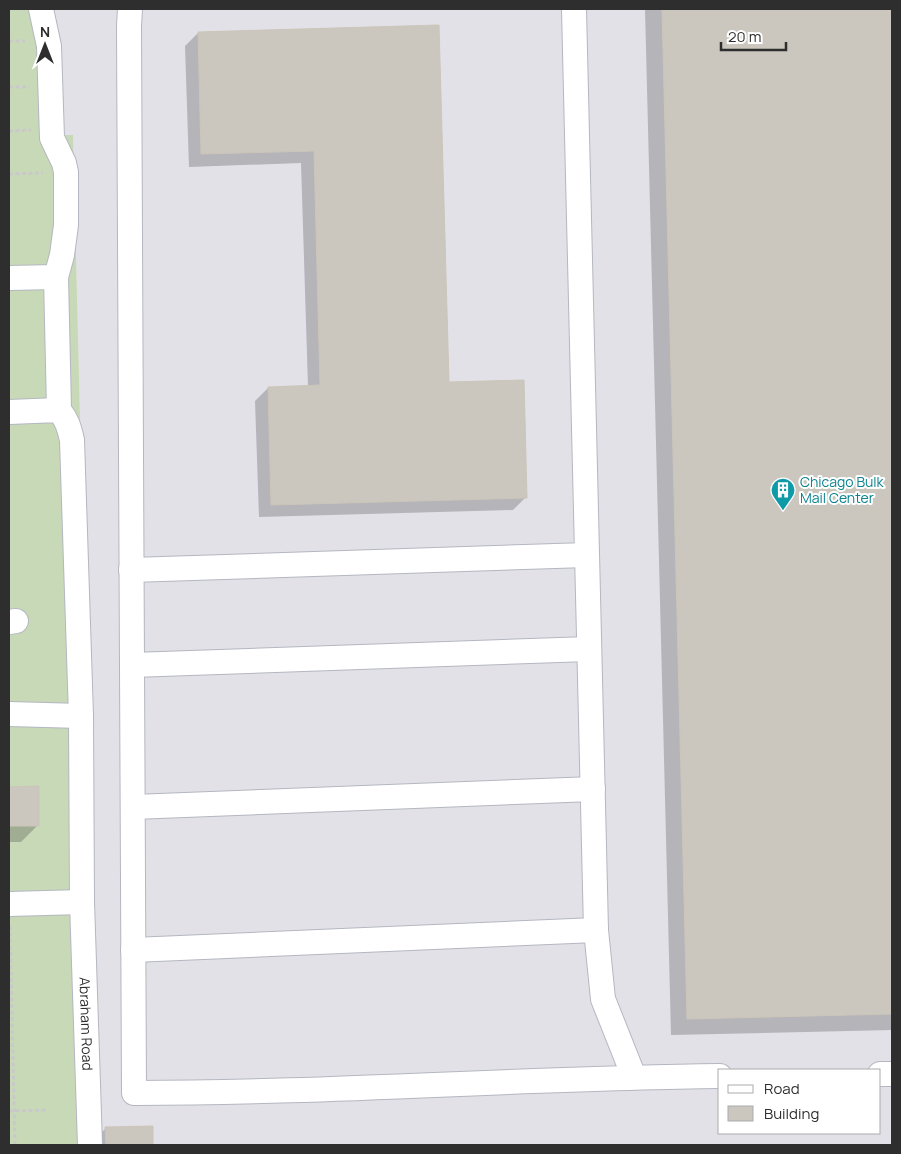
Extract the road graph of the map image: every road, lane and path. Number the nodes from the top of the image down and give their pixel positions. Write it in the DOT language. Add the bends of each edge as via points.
graph roads {
  1 [pos="41,9"];
  2 [pos="130,9"];
  3 [pos="574,9"];
  4 [pos="66,172"];
  5 [pos="9,174"];
  6 [pos="56,277"];
  7 [pos="9,278"];
  8 [pos="59,410"];
  9 [pos="9,412"];
  10 [pos="587,555"];
  11 [pos="132,570"];
  12 [pos="589,649"];
  13 [pos="132,664"];
  14 [pos="9,714"];
  15 [pos="81,716"];
  16 [pos="593,789"];
  17 [pos="132,807"];
  18 [pos="82,902"];
  19 [pos="9,912"];
  20 [pos="596,930"];
  21 [pos="133,950"];
  22 [pos="718,1076"];
  23 [pos="634,1077"];
  24 [pos="48,1110"];
  25 [pos="9,1111"];
  26 [pos="14,1111"];
  27 [pos="15,1145"];
  28 [pos="90,1145"];
  1 -- 4 [label="lane" via="49,46 52,138"];
  2 -- 11 [label="lane"];
  3 -- 10 [label="lane"];
  4 -- 5 [label="path"];
  4 -- 6 [label="lane" via="66,225"];
  6 -- 7 [label="lane"];
  6 -- 8 [label="lane"];
  8 -- 9 [label="lane"];
  8 -- 15 [label="lane, Abraham Road" via="67,420 72,440"];
  10 -- 11 [label="lane"];
  10 -- 12 [label="lane"];
  11 -- 13 [label="lane"];
  12 -- 13 [label="lane"];
  12 -- 16 [label="lane"];
  13 -- 17 [label="lane"];
  14 -- 15 [label="lane"];
  15 -- 18 [label="lane, Abraham Road"];
  16 -- 17 [label="lane"];
  16 -- 20 [label="lane"];
  17 -- 21 [label="lane"];
  18 -- 19 [label="lane"];
  18 -- 28 [label="lane, Abraham Road"];
  19 -- 26 [label="path"];
  20 -- 21 [label="lane"];
  20 -- 23 [label="lane" via="603,999"];
  21 -- 23 [label="lane" via="134,1093 216,1093"];
  22 -- 23 [label="lane"];
  24 -- 26 [label="path"];
  25 -- 26 [label="path"];
  26 -- 27 [label="path"];
}
